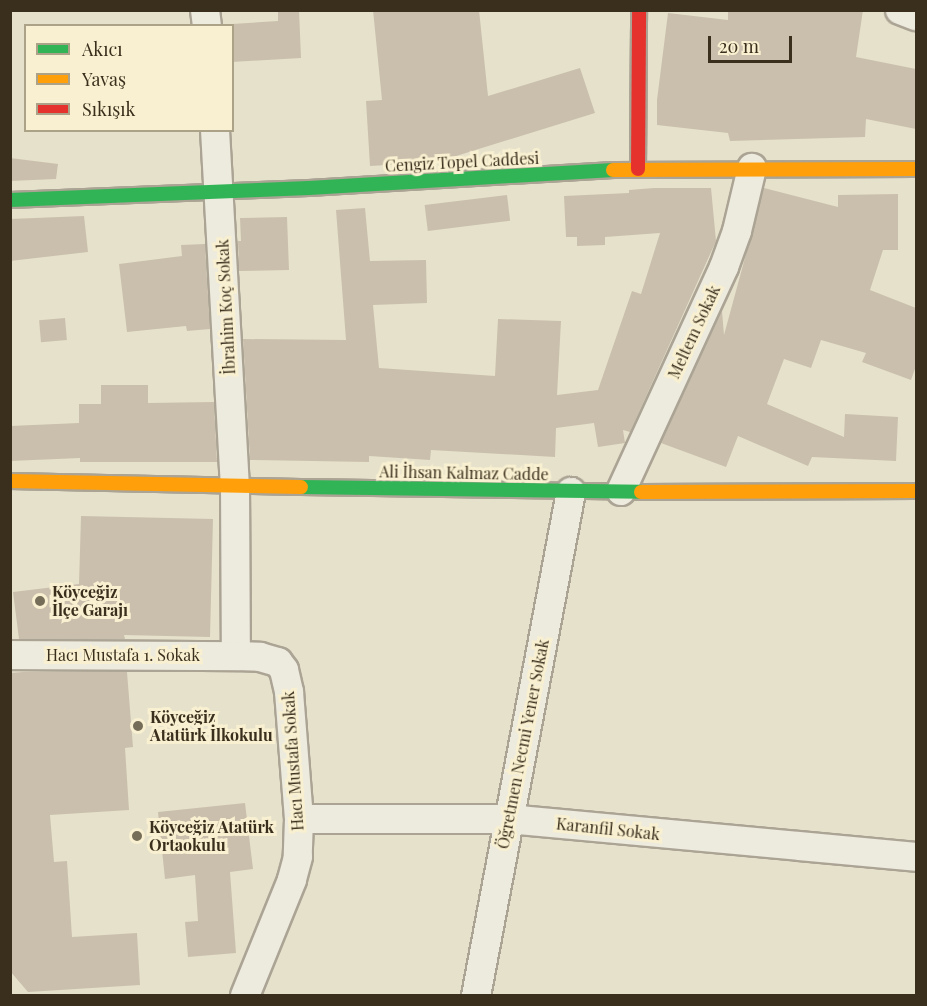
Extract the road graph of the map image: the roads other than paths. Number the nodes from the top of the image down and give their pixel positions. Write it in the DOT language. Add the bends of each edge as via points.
graph roads {
  1 [pos="639,10"];
  2 [pos="900,10"];
  3 [pos="916,16"];
  4 [pos="215,132"];
  5 [pos="752,168"];
  6 [pos="638,169"];
  7 [pos="916,169"];
  8 [pos="220,191"];
  9 [pos="10,200"];
  10 [pos="10,481"];
  11 [pos="235,484"];
  12 [pos="621,491"];
  13 [pos="916,491"];
  14 [pos="571,492"];
  15 [pos="10,655"];
  16 [pos="236,656"];
  17 [pos="299,819"];
  18 [pos="508,819"];
  19 [pos="916,857"];
  20 [pos="245,996"];
  21 [pos="476,996"];
  1 -- 6 [label="street"];
  2 -- 3 [label="street"];
  4 -- 8 [label="street, İbrahim Koç Sokak"];
  5 -- 6 [label="street, Cengiz Topel Caddesi"];
  5 -- 7 [label="street, Cengiz Topel Caddesi"];
  5 -- 12 [label="street, Meltem Sokak" via="724,267"];
  6 -- 8 [label="street, Cengiz Topel Caddesi"];
  8 -- 9 [label="street, Cengiz Topel Caddesi"];
  8 -- 11 [label="street, İbrahim Koç Sokak"];
  10 -- 11 [label="street, Ali İhsan Kalmaz Cadde"];
  11 -- 14 [label="street, Ali İhsan Kalmaz Cadde"];
  11 -- 16 [label="street"];
  12 -- 13 [label="street, Ali İhsan Kalmaz Cadde"];
  12 -- 14 [label="street, Ali İhsan Kalmaz Cadde"];
  14 -- 18 [label="street, Öğretmen Necmi Yener Sokak"];
  15 -- 16 [label="street, Hacı Mustafa 1. Sokak"];
  16 -- 17 [label="street, Hacı Mustafa Sokak" via="278,662 284,670"];
  17 -- 18 [label="street, Karanfil Sokak"];
  17 -- 20 [label="street, Hacı Mustafa Sokak" via="298,857 292,880"];
  18 -- 19 [label="street, Karanfil Sokak"];
  18 -- 21 [label="street, Öğretmen Necmi Yener Sokak"];
}
